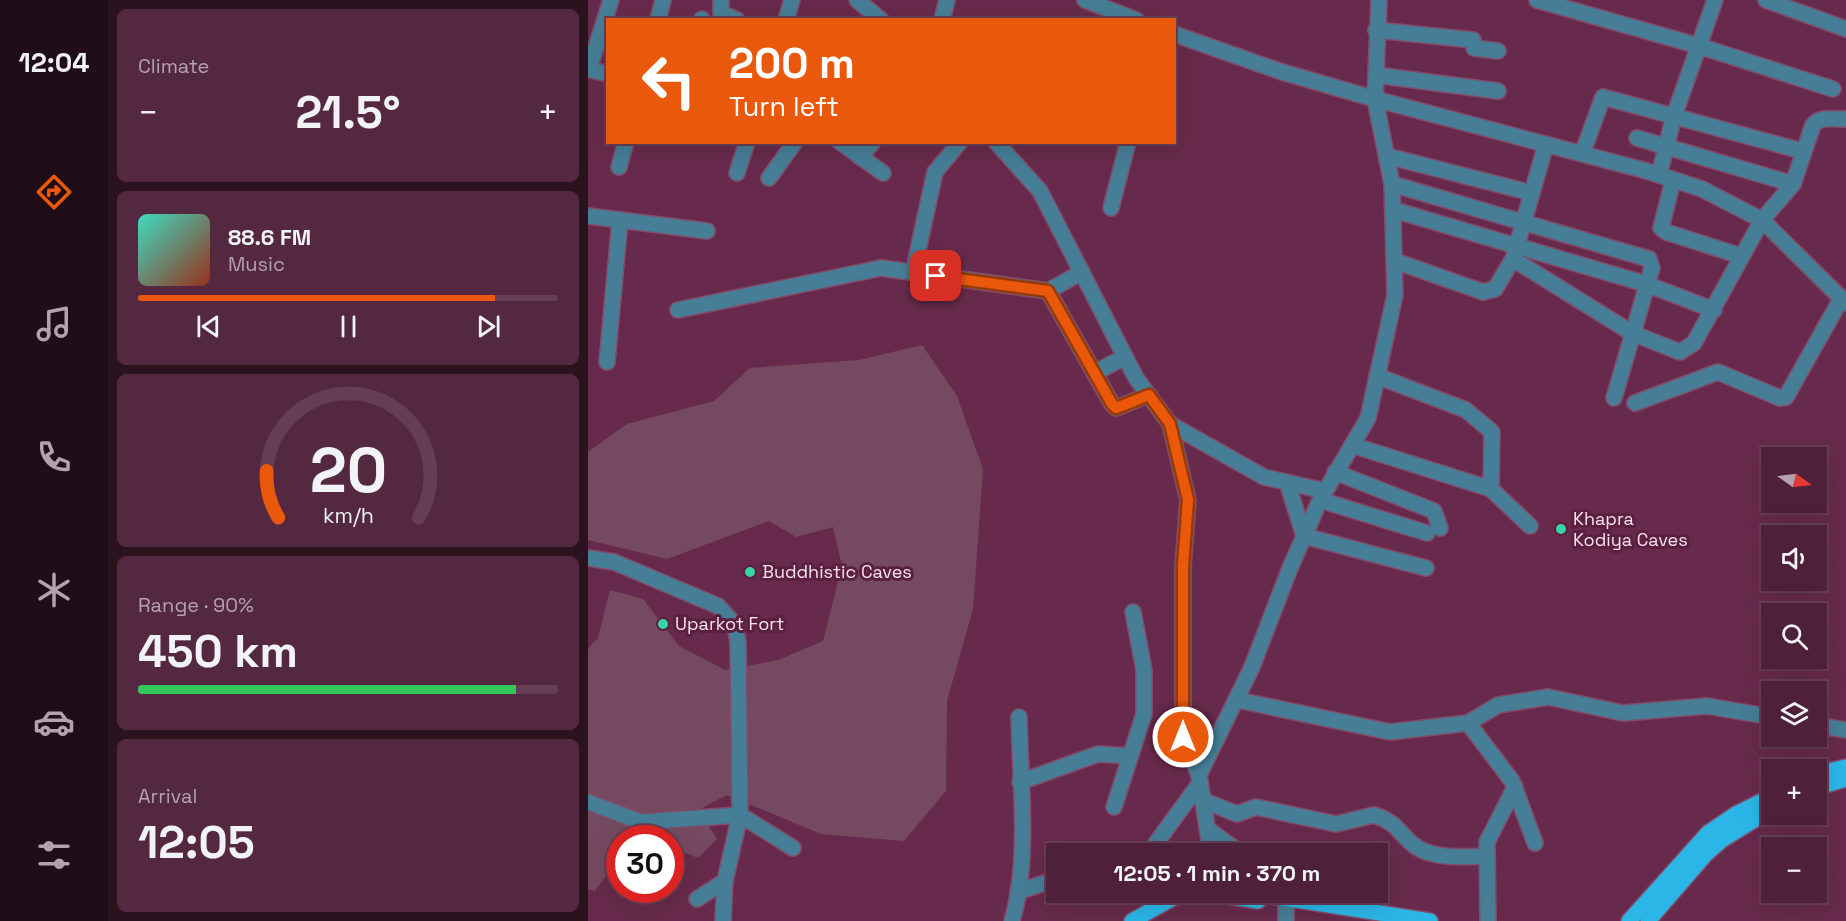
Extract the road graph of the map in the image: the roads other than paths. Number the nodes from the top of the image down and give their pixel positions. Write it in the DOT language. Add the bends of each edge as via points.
graph roads {
  1 [pos="611,0"];
  2 [pos="663,0"];
  3 [pos="721,0"];
  4 [pos="787,0"];
  5 [pos="792,0"];
  6 [pos="857,0"];
  7 [pos="947,0"];
  8 [pos="1086,0"];
  9 [pos="1379,0"];
  10 [pos="1537,0"];
  11 [pos="1715,0"];
  12 [pos="1766,0"];
  13 [pos="658,18"];
  14 [pos="732,18"];
  15 [pos="787,18"];
  16 [pos="879,18"];
  17 [pos="942,18"];
  18 [pos="1132,18"];
  19 [pos="1846,29"];
  20 [pos="1376,30"];
  21 [pos="593,33"];
  22 [pos="1176,35"];
  23 [pos="1699,46"];
  24 [pos="1498,51"];
  25 [pos="588,69"];
  26 [pos="606,74"];
  27 [pos="1376,75"];
  28 [pos="1833,89"];
  29 [pos="1498,91"];
  30 [pos="1375,99"];
  31 [pos="1674,116"];
  32 [pos="1846,119"];
  33 [pos="1636,138"];
  34 [pos="625,144"];
  35 [pos="746,144"];
  36 [pos="794,144"];
  37 [pos="843,144"];
  38 [pos="871,144"];
  39 [pos="958,144"];
  40 [pos="998,144"];
  41 [pos="1127,144"];
  42 [pos="1546,144"];
  43 [pos="1666,148"];
  44 [pos="1802,151"];
  45 [pos="1582,154"];
  46 [pos="1387,156"];
  47 [pos="860,157"];
  48 [pos="619,167"];
  49 [pos="737,173"];
  50 [pos="883,173"];
  51 [pos="769,177"];
  52 [pos="1666,177"];
  53 [pos="1392,184"];
  54 [pos="1793,184"];
  55 [pos="1532,193"];
  56 [pos="1111,208"];
  57 [pos="1394,210"];
  58 [pos="588,216"];
  59 [pos="620,220"];
  60 [pos="1762,220"];
  61 [pos="1523,223"];
  62 [pos="707,231"];
  63 [pos="1515,252"];
  64 [pos="1741,256"];
  65 [pos="1395,261"];
  66 [pos="1082,272"];
  67 [pos="913,273"];
  68 [pos="1646,284"];
  69 [pos="1048,291"];
  70 [pos="1843,302"];
  71 [pos="678,310"];
  72 [pos="1714,310"];
  73 [pos="1632,333"];
  74 [pos="1125,357"];
  75 [pos="607,362"];
  76 [pos="1094,373"];
  77 [pos="1377,376"];
  78 [pos="1149,395"];
  79 [pos="1614,398"];
  80 [pos="1635,402"];
  81 [pos="1170,424"];
  82 [pos="1352,445"];
  83 [pos="1335,472"];
  84 [pos="1287,482"];
  85 [pos="1491,489"];
  86 [pos="1322,495"];
  87 [pos="1530,526"];
  88 [pos="1304,536"];
  89 [pos="588,558"];
  90 [pos="1426,568"];
  91 [pos="1133,612"];
  92 [pos="1238,699"];
  93 [pos="1761,715"];
  94 [pos="1019,717"];
  95 [pos="1468,723"];
  96 [pos="1827,727"];
  97 [pos="1846,730"];
  98 [pos="1130,756"];
  99 [pos="1846,767"];
  100 [pos="1827,771"];
  101 [pos="1846,778"];
  102 [pos="1199,779"];
  103 [pos="1020,782"];
  104 [pos="1827,784"];
  105 [pos="1515,787"];
  106 [pos="1202,800"];
  107 [pos="588,802"];
  108 [pos="1761,802"];
  109 [pos="1114,807"];
  110 [pos="740,815"];
  111 [pos="1761,815"];
  112 [pos="1209,830"];
  113 [pos="1155,843"];
  114 [pos="1210,843"];
  115 [pos="1227,843"];
  116 [pos="1535,843"];
  117 [pos="794,848"];
  118 [pos="1487,856"];
  119 [pos="725,880"];
  120 [pos="1046,882"];
  121 [pos="1018,892"];
  122 [pos="697,899"];
  123 [pos="1149,903"];
  124 [pos="1164,903"];
  125 [pos="1280,904"];
  126 [pos="723,921"];
  127 [pos="1012,921"];
  128 [pos="1122,921"];
  129 [pos="1132,921"];
  130 [pos="1373,921"];
  131 [pos="1430,921"];
  132 [pos="1488,921"];
  133 [pos="1629,921"];
  134 [pos="1648,921"];
  1 -- 21 [label="street"];
  2 -- 13 [label="street"];
  3 -- 14 [label="street" via="721,13"];
  4 -- 5 [label="street"];
  5 -- 15 [label="street"];
  6 -- 16 [label="street"];
  7 -- 17 [label="street"];
  8 -- 18 [label="street"];
  9 -- 20 [label="street"];
  10 -- 23 [label="street"];
  11 -- 23 [label="street"];
  12 -- 19 [label="street"];
  20 -- 24 [label="street" via="1473,40 1473,48"];
  20 -- 27 [label="street"];
  21 -- 25 [label="street"];
  22 -- 30 [label="street"];
  23 -- 28 [label="street"];
  23 -- 31 [label="street"];
  25 -- 26 [label="street"];
  27 -- 29 [label="street"];
  27 -- 30 [label="street"];
  30 -- 42 [label="street"];
  30 -- 46 [label="street"];
  31 -- 43 [label="street"];
  31 -- 44 [label="street"];
  31 -- 45 [label="street" via="1603,97"];
  32 -- 44 [label="street" via="1816,120"];
  33 -- 43 [label="street"];
  34 -- 48 [label="street"];
  35 -- 49 [label="street"];
  36 -- 51 [label="street"];
  37 -- 47 [label="street"];
  38 -- 47 [label="street"];
  39 -- 67 [label="street" via="935,172"];
  40 -- 66 [label="street" via="1040,191"];
  41 -- 56 [label="street"];
  42 -- 45 [label="street"];
  42 -- 55 [label="street"];
  43 -- 52 [label="street"];
  43 -- 54 [label="street"];
  44 -- 54 [label="street"];
  45 -- 52 [label="street"];
  46 -- 53 [label="street"];
  46 -- 55 [label="street"];
  47 -- 50 [label="street"];
  52 -- 60 [label="street" via="1702,189"];
  52 -- 64 [label="street" via="1661,228"];
  53 -- 57 [label="street"];
  53 -- 61 [label="street"];
  54 -- 60 [label="street"];
  55 -- 61 [label="street"];
  57 -- 63 [label="street"];
  57 -- 65 [label="street"];
  58 -- 59 [label="street"];
  59 -- 62 [label="street"];
  59 -- 75 [label="street"];
  60 -- 64 [label="street"];
  60 -- 70 [label="street"];
  61 -- 63 [label="street"];
  61 -- 68 [label="street" via="1649,259 1652,268"];
  63 -- 65 [label="street" via="1495,289 1483,292"];
  63 -- 68 [label="street"];
  63 -- 73 [label="street"];
  64 -- 72 [label="street"];
  65 -- 77 [label="street" via="1395,295"];
  66 -- 69 [label="street"];
  66 -- 74 [label="street"];
  67 -- 69 [label="street"];
  67 -- 71 [label="street" via="881,268"];
  68 -- 72 [label="street"];
  68 -- 73 [label="street"];
  69 -- 76 [label="street"];
  70 -- 80 [label="street" via="1786,397 1780,398 1718,372"];
  72 -- 73 [label="street" via="1694,343 1680,351"];
  73 -- 79 [label="street"];
  74 -- 76 [label="street"];
  74 -- 78 [label="street"];
  76 -- 78 [label="street" via="1116,408"];
  77 -- 82 [label="street" via="1368,418"];
  77 -- 85 [label="street" via="1466,410 1492,432"];
  78 -- 81 [label="street"];
  81 -- 84 [label="street" via="1263,477"];
  81 -- 102 [label="street" via="1188,500 1183,566 1183,737"];
  82 -- 83 [label="street"];
  82 -- 85 [label="street"];
  83 -- 86 [label="street"];
  83 -- 86 [label="street" via="1434,511 1433,531"];
  84 -- 86 [label="street"];
  84 -- 88 [label="street"];
  85 -- 87 [label="street"];
  86 -- 88 [label="street"];
  88 -- 90 [label="street"];
  88 -- 92 [label="street"];
  89 -- 110 [label="street" via="614,562 718,606 735,625"];
  91 -- 98 [label="street" via="1145,692 1144,714"];
  92 -- 95 [label="street" via="1390,732"];
  92 -- 102 [label="street"];
  93 -- 95 [label="street" via="1707,706 1623,713 1548,697 1498,705"];
  94 -- 103 [label="street"];
  95 -- 105 [label="street"];
  96 -- 97 [label="street"];
  98 -- 103 [label="street" via="1098,754"];
  98 -- 109 [label="street"];
  99 -- 100 [label="main road"];
  101 -- 104 [label="main road"];
  102 -- 106 [label="street"];
  102 -- 113 [label="street"];
  103 -- 121 [label="street"];
  105 -- 116 [label="street"];
  105 -- 118 [label="street" via="1488,837"];
  106 -- 112 [label="street"];
  106 -- 118 [label="street" via="1237,814 1256,807 1335,824 1374,815 1402,830 1418,848 1463,858"];
  107 -- 110 [label="street" via="641,822"];
  108 -- 133 [label="main road" via="1708,833"];
  110 -- 117 [label="street"];
  110 -- 119 [label="street"];
  111 -- 134 [label="main road" via="1705,855"];
  112 -- 114 [label="street"];
  112 -- 115 [label="street"];
  118 -- 132 [label="street"];
  119 -- 122 [label="street"];
  119 -- 126 [label="street"];
  120 -- 121 [label="street"];
  121 -- 127 [label="street"];
  123 -- 128 [label="main road"];
  124 -- 129 [label="main road"];
  125 -- 130 [label="main road"];
  125 -- 131 [label="main road"];
}
